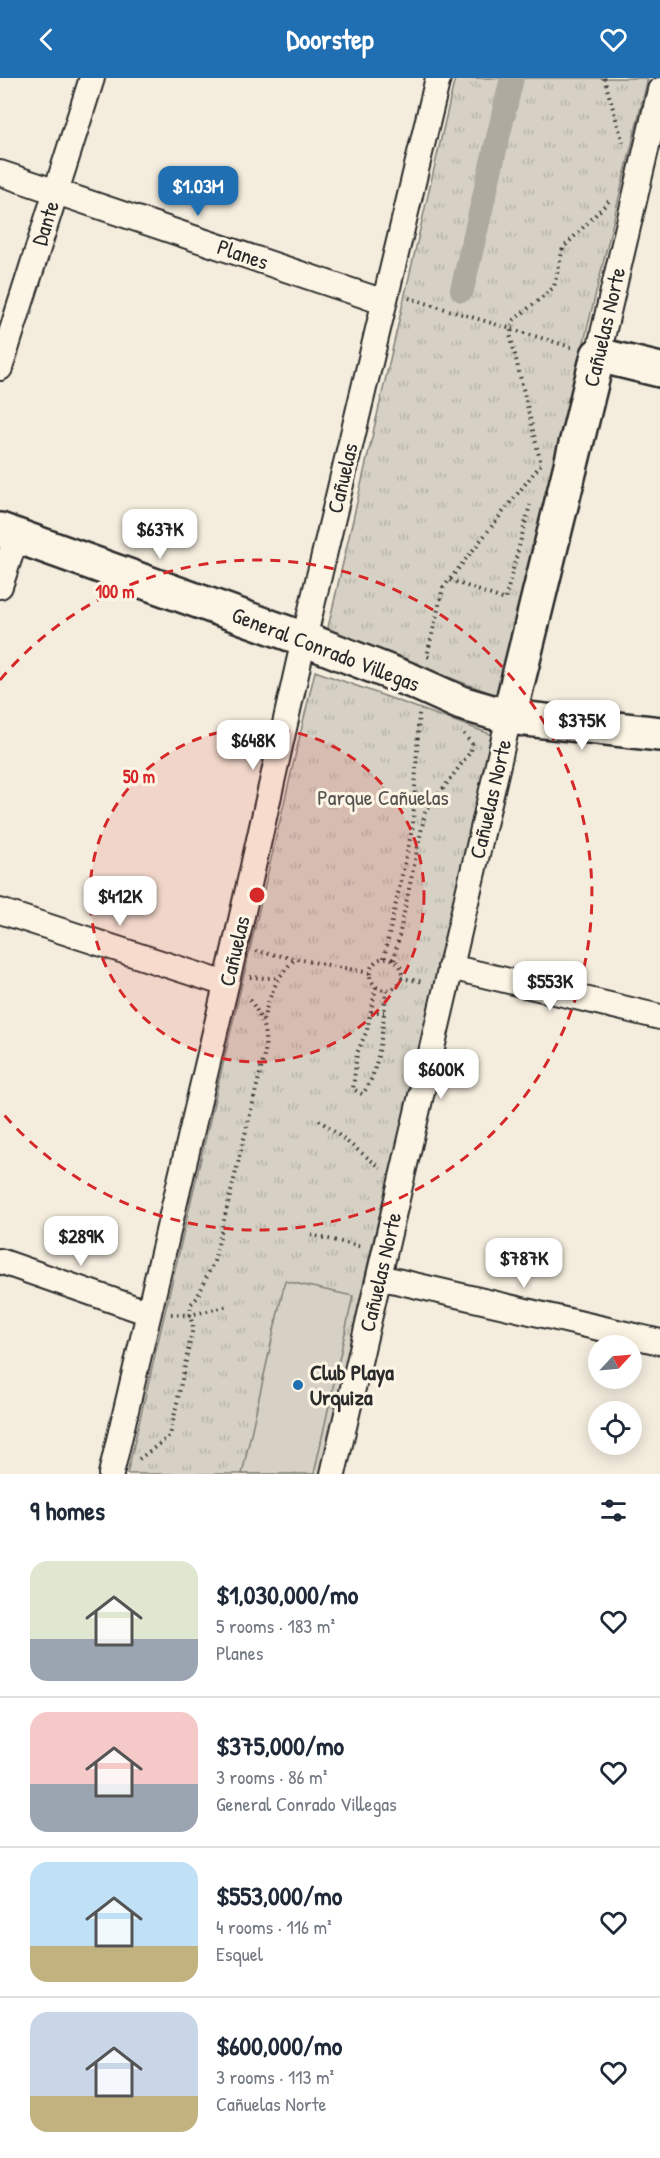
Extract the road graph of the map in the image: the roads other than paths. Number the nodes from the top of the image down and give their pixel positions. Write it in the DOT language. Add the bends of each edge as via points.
graph roads {
  1 [pos="93,78"];
  2 [pos="438,78"];
  3 [pos="660,90"];
  4 [pos="0,173"];
  5 [pos="55,191"];
  6 [pos="385,297"];
  7 [pos="598,356"];
  8 [pos="0,368"];
  9 [pos="660,370"];
  10 [pos="9,532"];
  11 [pos="0,586"];
  12 [pos="304,639"];
  13 [pos="509,717"];
  14 [pos="660,734"];
  15 [pos="0,910"];
  16 [pos="450,967"];
  17 [pos="226,984"];
  18 [pos="660,1017"];
  19 [pos="0,1261"];
  20 [pos="379,1276"];
  21 [pos="149,1313"];
  22 [pos="660,1342"];
  23 [pos="111,1474"];
  24 [pos="333,1474"];
  1 -- 5 [label="street, Dante"];
  2 -- 6 [label="street, Cañuelas"];
  3 -- 7 [label="street, Cañuelas Norte"];
  4 -- 5 [label="street, Planes"];
  5 -- 6 [label="street, Planes"];
  5 -- 8 [label="street, Dante"];
  6 -- 12 [label="street, Cañuelas"];
  7 -- 9 [label="street"];
  7 -- 13 [label="street, Cañuelas Norte"];
  10 -- 11 [label="street"];
  10 -- 12 [label="street, General Conrado Villegas"];
  12 -- 13 [label="street, General Conrado Villegas" via="461,703"];
  12 -- 17 [label="street, Cañuelas"];
  13 -- 14 [label="street, General Conrado Villegas"];
  13 -- 16 [label="street, Cañuelas Norte"];
  15 -- 17 [label="street"];
  16 -- 18 [label="street"];
  16 -- 20 [label="street, Cañuelas Norte"];
  17 -- 21 [label="street, Cañuelas"];
  19 -- 21 [label="street"];
  20 -- 22 [label="street"];
  20 -- 24 [label="street, Cañuelas Norte"];
  21 -- 23 [label="street, Cañuelas"];
}
